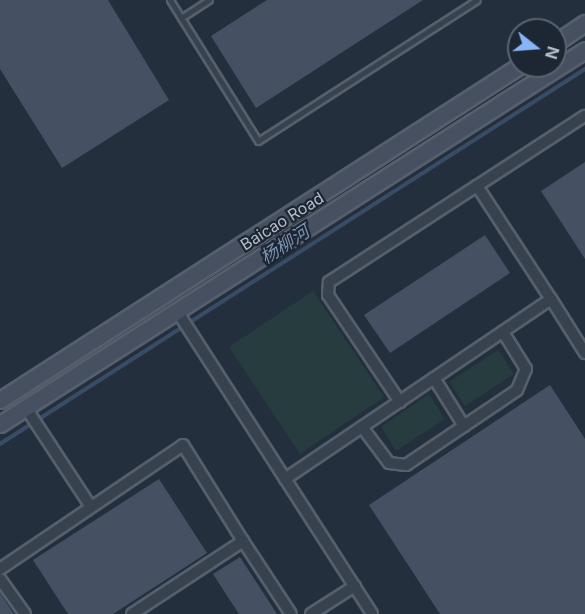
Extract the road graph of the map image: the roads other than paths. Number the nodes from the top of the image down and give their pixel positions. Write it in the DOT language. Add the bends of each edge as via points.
graph roads {
  1 [pos="170,0"];
  2 [pos="209,0"];
  3 [pos="477,0"];
  4 [pos="181,18"];
  5 [pos="585,23"];
  6 [pos="567,35"];
  7 [pos="585,50"];
  8 [pos="507,74"];
  9 [pos="585,116"];
  10 [pos="477,186"];
  11 [pos="550,299"];
  12 [pos="183,320"];
  13 [pos="503,332"];
  14 [pos="585,353"];
  15 [pos="434,378"];
  16 [pos="0,400"];
  17 [pos="400,402"];
  18 [pos="32,417"];
  19 [pos="0,424"];
  20 [pos="464,426"];
  21 [pos="362,428"];
  22 [pos="285,479"];
  23 [pos="91,507"];
  24 [pos="243,541"];
  25 [pos="0,569"];
  26 [pos="0,579"];
  27 [pos="354,586"];
  28 [pos="25,614"];
  29 [pos="132,614"];
  30 [pos="291,614"];
  31 [pos="311,614"];
  32 [pos="372,614"];
  1 -- 4 [label="lane"];
  2 -- 4 [label="lane"];
  3 -- 4 [label="lane" via="258,141"];
  5 -- 6 [label="street"];
  7 -- 12 [label="street, Baicao Road"];
  8 -- 16 [label="street, Baicao Road"];
  9 -- 10 [label="street"];
  10 -- 11 [label="street"];
  10 -- 17 [label="street" via="329,282 328,295"];
  11 -- 13 [label="street"];
  11 -- 14 [label="street"];
  12 -- 18 [label="street, Baicao Road"];
  12 -- 22 [label="street"];
  13 -- 15 [label="street"];
  13 -- 20 [label="street" via="526,369 518,390"];
  15 -- 17 [label="street"];
  15 -- 20 [label="street"];
  17 -- 21 [label="street"];
  18 -- 19 [label="street, Baicao Road"];
  18 -- 23 [label="street"];
  20 -- 21 [label="street" via="405,465 389,463"];
  21 -- 22 [label="street"];
  22 -- 27 [label="street"];
  23 -- 24 [label="street" via="183,445"];
  23 -- 25 [label="street"];
  24 -- 29 [label="street"];
  24 -- 30 [label="street"];
  26 -- 28 [label="street"];
  27 -- 31 [label="street"];
  27 -- 32 [label="street"];
}
